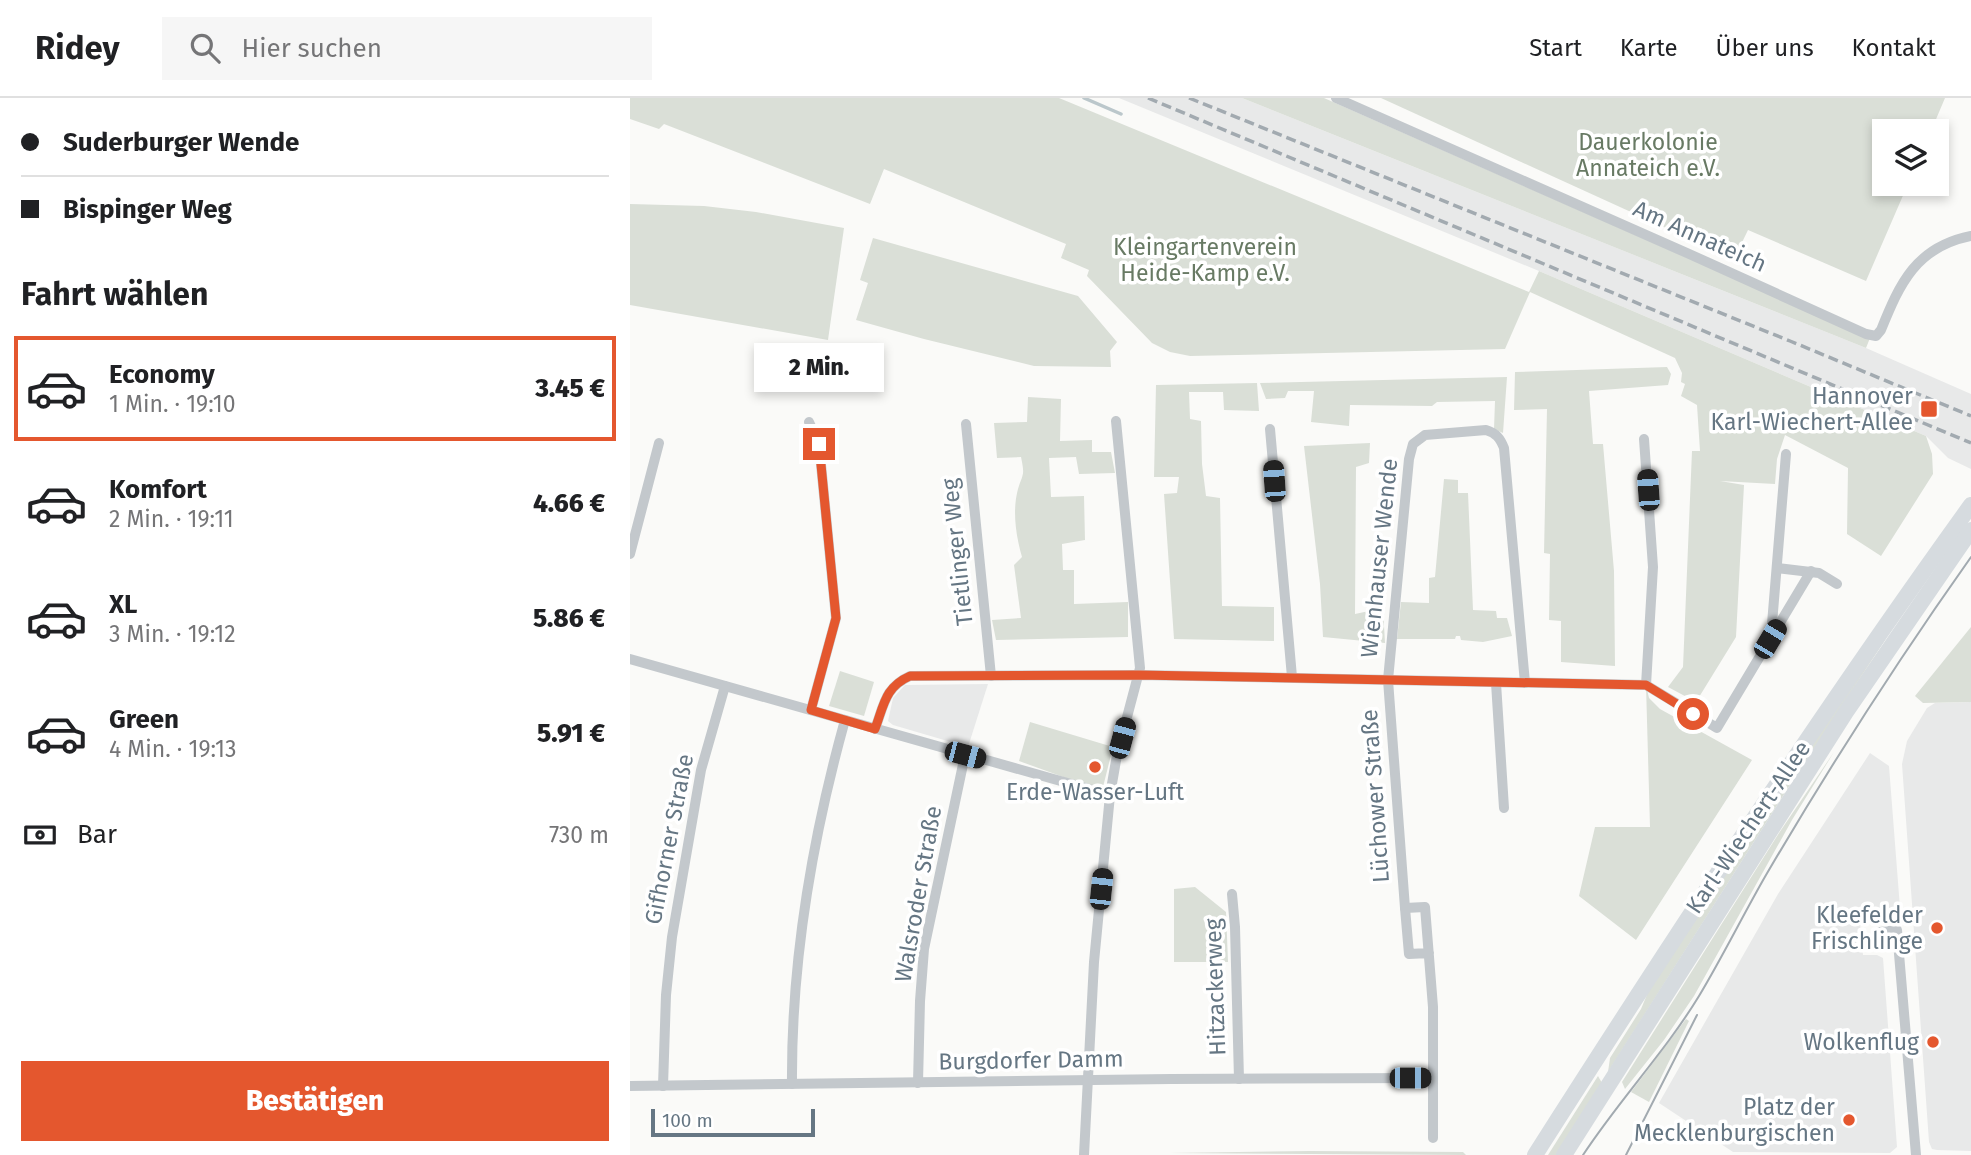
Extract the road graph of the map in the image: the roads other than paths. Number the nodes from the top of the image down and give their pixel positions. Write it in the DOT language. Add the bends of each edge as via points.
graph roads {
  1 [pos="1336,98"];
  2 [pos="1971,236"];
  3 [pos="1116,421"];
  4 [pos="809,422"];
  5 [pos="966,424"];
  6 [pos="1270,429"];
  7 [pos="1644,439"];
  8 [pos="659,443"];
  9 [pos="1786,454"];
  10 [pos="1971,505"];
  11 [pos="1971,530"];
  12 [pos="630,554"];
  13 [pos="1777,568"];
  14 [pos="1811,571"];
  15 [pos="1838,584"];
  16 [pos="1770,639"];
  17 [pos="630,659"];
  18 [pos="1139,675"];
  19 [pos="991,676"];
  20 [pos="1292,677"];
  21 [pos="1388,680"];
  22 [pos="1496,683"];
  23 [pos="1525,683"];
  24 [pos="1646,685"];
  25 [pos="725,686"];
  26 [pos="811,710"];
  27 [pos="845,720"];
  28 [pos="875,729"];
  29 [pos="965,755"];
  30 [pos="1110,795"];
  31 [pos="1504,808"];
  32 [pos="1232,894"];
  33 [pos="1405,908"];
  34 [pos="1880,932"];
  35 [pos="1429,953"];
  36 [pos="1433,1078"];
  37 [pos="1239,1079"];
  38 [pos="1088,1080"];
  39 [pos="918,1083"];
  40 [pos="792,1084"];
  41 [pos="630,1086"];
  42 [pos="663,1086"];
  43 [pos="1433,1138"];
  44 [pos="1538,1149"];
  45 [pos="1084,1155"];
  46 [pos="1525,1155"];
  47 [pos="1564,1155"];
  48 [pos="1916,1155"];
  1 -- 2 [label="street, Am Annateich" via="1866,334 1876,336 1881,330 1904,279 1927,254"];
  3 -- 18 [label="street"];
  4 -- 26 [label="street" via="819,444 836,618"];
  5 -- 19 [label="street, Tietlinger Weg"];
  6 -- 20 [label="street"];
  7 -- 24 [label="street" via="1653,566"];
  8 -- 12 [label="street"];
  9 -- 13 [label="street"];
  10 -- 44 [label="main road, Karl-Wiechert-Allee" via="1848,677"];
  11 -- 47 [label="main road, Karl-Wiechert-Allee" via="1832,733"];
  13 -- 14 [label="street"];
  13 -- 16 [label="street"];
  14 -- 15 [label="street"];
  14 -- 16 [label="street"];
  16 -- 24 [label="street" via="1717,728"];
  17 -- 25 [label="street"];
  18 -- 19 [label="street"];
  18 -- 20 [label="street"];
  18 -- 30 [label="street"];
  19 -- 28 [label="street" via="910,676 896,682"];
  20 -- 21 [label="street"];
  21 -- 22 [label="street"];
  21 -- 23 [label="street, Wienhauser Wende" via="1410,452 1425,435 1477,430 1493,432 1504,448"];
  21 -- 33 [label="street, Lüchower Straße"];
  22 -- 23 [label="street"];
  22 -- 31 [label="street"];
  23 -- 24 [label="street"];
  25 -- 26 [label="street"];
  25 -- 42 [label="street, Gifhorner Straße" via="701,770 672,937"];
  26 -- 27 [label="street"];
  27 -- 28 [label="street"];
  27 -- 40 [label="street" via="825,793 805,899 791,1038"];
  28 -- 29 [label="street"];
  29 -- 30 [label="street"];
  29 -- 39 [label="street, Walsroder Straße" via="924,949"];
  30 -- 38 [label="street"];
  32 -- 37 [label="street, Hitzackerweg"];
  33 -- 35 [label="street, Lüchower Straße" via="1409,954"];
  33 -- 35 [label="street, Lüchower Straße" via="1425,907"];
  34 -- 48 [label="street" via="1896,930"];
  35 -- 36 [label="street, Lüchower Straße"];
  36 -- 37 [label="street, Burgdorfer Damm"];
  36 -- 43 [label="street, Lüchower Straße"];
  37 -- 38 [label="street, Burgdorfer Damm"];
  38 -- 39 [label="street, Burgdorfer Damm"];
  38 -- 45 [label="street"];
  39 -- 40 [label="street, Burgdorfer Damm"];
  40 -- 42 [label="street, Burgdorfer Damm"];
  41 -- 42 [label="street, Burgdorfer Damm"];
  44 -- 46 [label="main road"];
}
